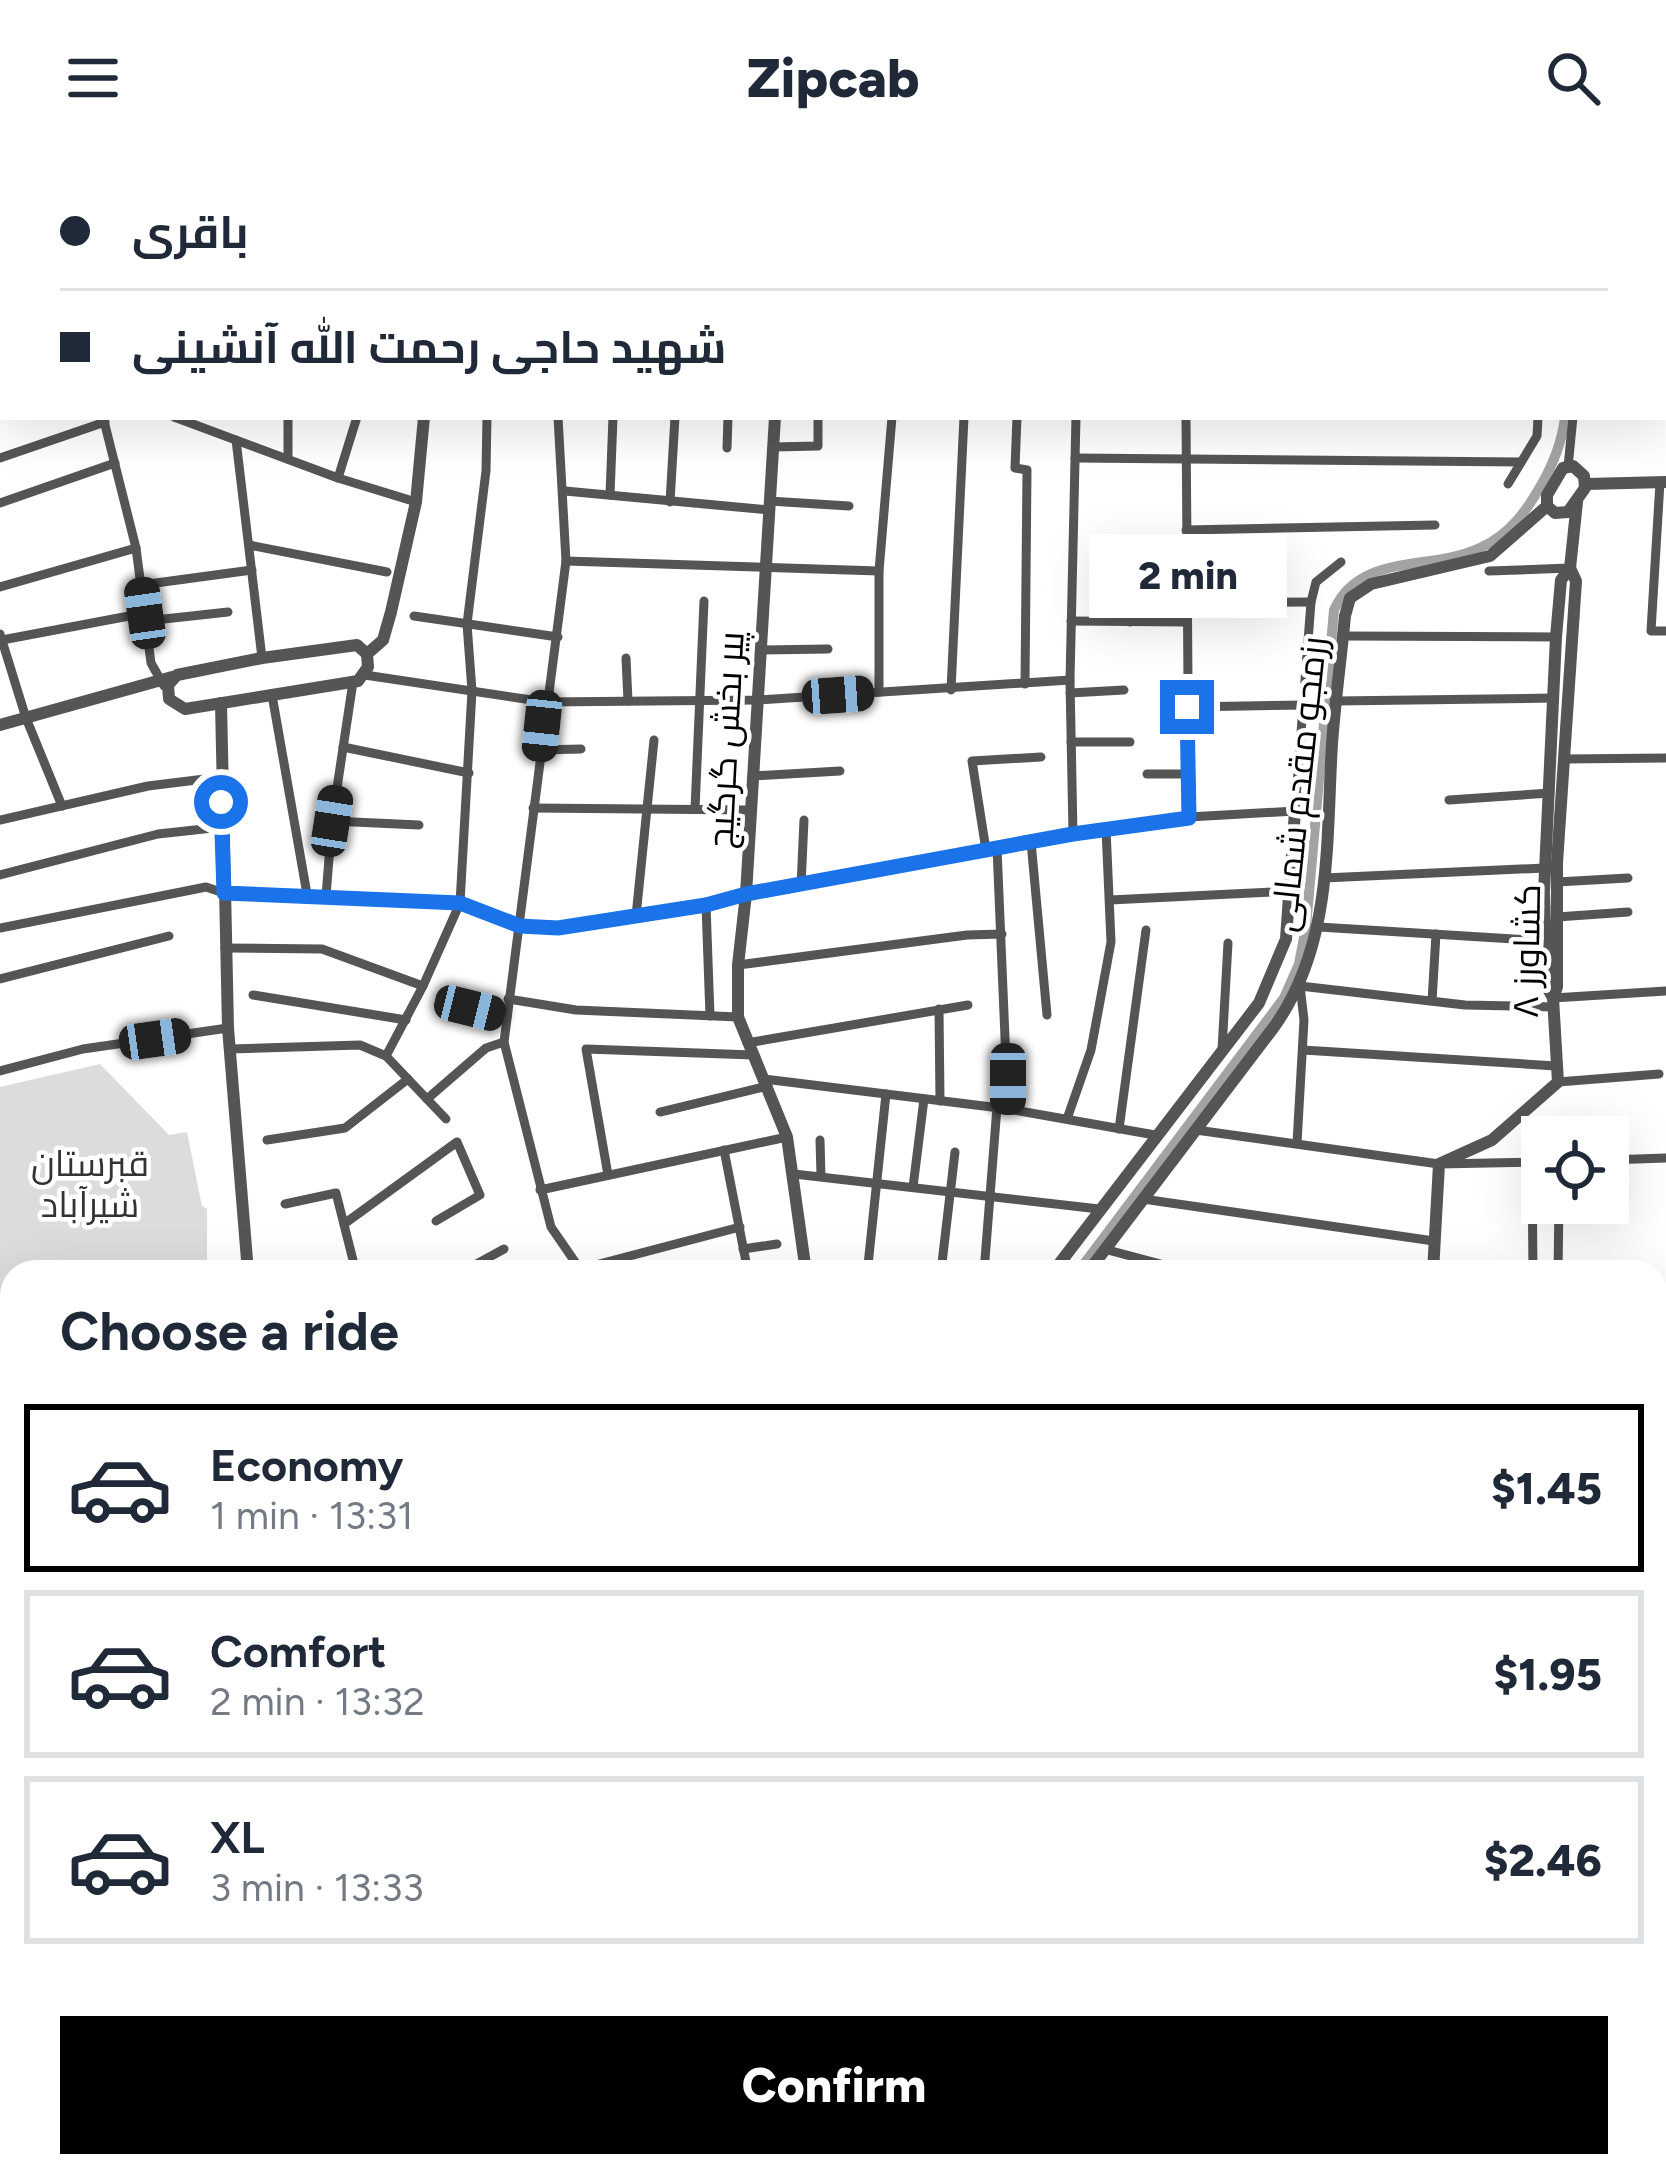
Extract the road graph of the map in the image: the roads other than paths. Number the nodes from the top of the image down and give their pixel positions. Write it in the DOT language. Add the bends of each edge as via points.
graph roads {
  1 [pos="104,420"];
  2 [pos="182,420"];
  3 [pos="216,420"];
  4 [pos="288,420"];
  5 [pos="356,420"];
  6 [pos="424,420"];
  7 [pos="487,420"];
  8 [pos="558,420"];
  9 [pos="614,420"];
  10 [pos="675,420"];
  11 [pos="728,420"];
  12 [pos="775,420"];
  13 [pos="818,420"];
  14 [pos="892,420"];
  15 [pos="964,420"];
  16 [pos="1017,420"];
  17 [pos="1076,420"];
  18 [pos="1186,420"];
  19 [pos="1538,420"];
  20 [pos="1573,420"];
  21 [pos="218,434"];
  22 [pos="236,440"];
  23 [pos="773,447"];
  24 [pos="727,448"];
  25 [pos="0,458"];
  26 [pos="1075,458"];
  27 [pos="287,459"];
  28 [pos="1186,459"];
  29 [pos="1521,462"];
  30 [pos="115,463"];
  31 [pos="1568,467"];
  32 [pos="338,478"];
  33 [pos="1663,482"];
  34 [pos="1508,484"];
  35 [pos="1586,484"];
  36 [pos="565,491"];
  37 [pos="610,495"];
  38 [pos="416,502"];
  39 [pos="670,502"];
  40 [pos="1577,502"];
  41 [pos="0,503"];
  42 [pos="769,506"];
  43 [pos="849,506"];
  44 [pos="1547,506"];
  45 [pos="1435,525"];
  46 [pos="1186,530"];
  47 [pos="249,545"];
  48 [pos="136,548"];
  49 [pos="1653,557"];
  50 [pos="1666,557"];
  51 [pos="566,560"];
  52 [pos="1340,562"];
  53 [pos="765,565"];
  54 [pos="1570,568"];
  55 [pos="252,570"];
  56 [pos="387,572"];
  57 [pos="878,572"];
  58 [pos="1489,572"];
  59 [pos="141,586"];
  60 [pos="1130,586"];
  61 [pos="0,587"];
  62 [pos="704,601"];
  63 [pos="1311,602"];
  64 [pos="1186,603"];
  65 [pos="228,612"];
  66 [pos="414,616"];
  67 [pos="146,617"];
  68 [pos="1071,621"];
  69 [pos="1130,622"];
  70 [pos="1186,622"];
  71 [pos="467,624"];
  72 [pos="1666,631"];
  73 [pos="1343,635"];
  74 [pos="1,637"];
  75 [pos="558,637"];
  76 [pos="1556,637"];
  77 [pos="828,649"];
  78 [pos="760,650"];
  79 [pos="368,654"];
  80 [pos="262,658"];
  81 [pos="626,658"];
  82 [pos="5,667"];
  83 [pos="359,679"];
  84 [pos="1070,680"];
  85 [pos="1025,684"];
  86 [pos="164,686"];
  87 [pos="951,690"];
  88 [pos="1124,690"];
  89 [pos="472,691"];
  90 [pos="879,692"];
  91 [pos="1070,693"];
  92 [pos="272,695"];
  93 [pos="1554,698"];
  94 [pos="757,700"];
  95 [pos="628,701"];
  96 [pos="697,701"];
  97 [pos="1336,701"];
  98 [pos="545,702"];
  99 [pos="221,704"];
  100 [pos="1305,705"];
  101 [pos="1187,707"];
  102 [pos="26,718"];
  103 [pos="0,725"];
  104 [pos="654,740"];
  105 [pos="1071,742"];
  106 [pos="1130,742"];
  107 [pos="343,747"];
  108 [pos="581,749"];
  109 [pos="540,750"];
  110 [pos="1041,757"];
  111 [pos="1666,758"];
  112 [pos="1566,759"];
  113 [pos="840,771"];
  114 [pos="470,773"];
  115 [pos="1147,774"];
  116 [pos="1187,774"];
  117 [pos="752,776"];
  118 [pos="221,777"];
  119 [pos="1550,793"];
  120 [pos="1449,800"];
  121 [pos="62,806"];
  122 [pos="533,808"];
  123 [pos="647,809"];
  124 [pos="695,809"];
  125 [pos="750,810"];
  126 [pos="1295,811"];
  127 [pos="1189,818"];
  128 [pos="0,820"];
  129 [pos="804,820"];
  130 [pos="332,821"];
  131 [pos="419,825"];
  132 [pos="222,827"];
  133 [pos="1106,829"];
  134 [pos="1073,834"];
  135 [pos="1031,842"];
  136 [pos="992,849"];
  137 [pos="1545,868"];
  138 [pos="0,875"];
  139 [pos="1324,878"];
  140 [pos="1628,878"];
  141 [pos="1557,882"];
  142 [pos="801,886"];
  143 [pos="1290,891"];
  144 [pos="224,893"];
  145 [pos="307,894"];
  146 [pos="746,894"];
  147 [pos="326,896"];
  148 [pos="1109,900"];
  149 [pos="460,903"];
  150 [pos="706,905"];
  151 [pos="1628,912"];
  152 [pos="636,916"];
  153 [pos="1557,917"];
  154 [pos="520,926"];
  155 [pos="1319,927"];
  156 [pos="0,928"];
  157 [pos="1146,930"];
  158 [pos="1002,934"];
  159 [pos="1436,934"];
  160 [pos="170,936"];
  161 [pos="1551,942"];
  162 [pos="1228,943"];
  163 [pos="225,948"];
  164 [pos="738,965"];
  165 [pos="0,979"];
  166 [pos="423,986"];
  167 [pos="1300,986"];
  168 [pos="1666,991"];
  169 [pos="253,995"];
  170 [pos="454,999"];
  171 [pos="508,999"];
  172 [pos="1432,1001"];
  173 [pos="1554,1002"];
  174 [pos="968,1005"];
  175 [pos="939,1010"];
  176 [pos="1047,1015"];
  177 [pos="710,1016"];
  178 [pos="507,1017"];
  179 [pos="739,1017"];
  180 [pos="406,1020"];
  181 [pos="228,1028"];
  182 [pos="504,1042"];
  183 [pos="230,1049"];
  184 [pos="750,1049"];
  185 [pos="1222,1050"];
  186 [pos="1303,1050"];
  187 [pos="386,1056"];
  188 [pos="1556,1066"];
  189 [pos="0,1071"];
  190 [pos="1659,1074"];
  191 [pos="408,1079"];
  192 [pos="766,1082"];
  193 [pos="1558,1082"];
  194 [pos="886,1094"];
  195 [pos="427,1099"];
  196 [pos="924,1099"];
  197 [pos="940,1100"];
  198 [pos="1002,1108"];
  199 [pos="660,1112"];
  200 [pos="446,1119"];
  201 [pos="1067,1119"];
  202 [pos="1119,1129"];
  203 [pos="1194,1130"];
  204 [pos="1154,1135"];
  205 [pos="787,1137"];
  206 [pos="267,1140"];
  207 [pos="820,1140"];
  208 [pos="1297,1143"];
  209 [pos="724,1150"];
  210 [pos="956,1152"];
  211 [pos="1666,1158"];
  212 [pos="1629,1159"];
  213 [pos="1521,1162"];
  214 [pos="1439,1164"];
  215 [pos="794,1174"];
  216 [pos="608,1175"];
  217 [pos="821,1177"];
  218 [pos="879,1183"];
  219 [pos="914,1186"];
  220 [pos="540,1190"];
  221 [pos="952,1191"];
  222 [pos="989,1195"];
  223 [pos="1142,1198"];
  224 [pos="285,1204"];
  225 [pos="1099,1209"];
  226 [pos="436,1221"];
  227 [pos="344,1224"];
  228 [pos="1535,1224"];
  229 [pos="1559,1224"];
  230 [pos="740,1227"];
  231 [pos="1435,1240"];
  232 [pos="777,1244"];
  233 [pos="1104,1249"];
  234 [pos="504,1250"];
  235 [pos="743,1250"];
  236 [pos="247,1260"];
  237 [pos="355,1260"];
  238 [pos="485,1260"];
  239 [pos="573,1260"];
  240 [pos="618,1260"];
  241 [pos="745,1260"];
  242 [pos="805,1260"];
  243 [pos="869,1260"];
  244 [pos="942,1260"];
  245 [pos="985,1260"];
  246 [pos="1062,1260"];
  247 [pos="1096,1260"];
  248 [pos="1146,1260"];
  249 [pos="1434,1260"];
  250 [pos="1533,1260"];
  251 [pos="1558,1260"];
  1 -- 25 [label="street"];
  1 -- 30 [label="street"];
  2 -- 21 [label="street"];
  3 -- 21 [label="street"];
  4 -- 27 [label="street"];
  5 -- 32 [label="street"];
  6 -- 38 [label="street"];
  7 -- 71 [label="street"];
  8 -- 36 [label="street"];
  9 -- 37 [label="street"];
  10 -- 39 [label="street"];
  11 -- 24 [label="street"];
  12 -- 23 [label="street, پیر بخش گرگیج"];
  13 -- 23 [label="street" via="818,446"];
  14 -- 57 [label="street"];
  15 -- 87 [label="street"];
  16 -- 85 [label="street" via="1015,468 1027,470"];
  17 -- 26 [label="street"];
  18 -- 28 [label="street"];
  19 -- 29 [label="street"];
  20 -- 31 [label="street"];
  21 -- 22 [label="street"];
  22 -- 27 [label="street"];
  22 -- 47 [label="street"];
  23 -- 42 [label="street, پیر بخش گرگیج"];
  26 -- 28 [label="street"];
  26 -- 68 [label="street"];
  27 -- 32 [label="street"];
  28 -- 29 [label="street"];
  28 -- 46 [label="street"];
  29 -- 34 [label="street"];
  30 -- 41 [label="street"];
  30 -- 48 [label="street"];
  31 -- 35 [label="street" via="1580,470"];
  31 -- 44 [label="street" via="1546,495"];
  32 -- 38 [label="street"];
  33 -- 35 [label="street"];
  33 -- 49 [label="street"];
  35 -- 40 [label="street"];
  36 -- 37 [label="street"];
  36 -- 51 [label="street"];
  37 -- 39 [label="street"];
  38 -- 79 [label="street" via="383,640"];
  39 -- 42 [label="street"];
  40 -- 44 [label="street" via="1562,514"];
  40 -- 54 [label="street"];
  42 -- 43 [label="street"];
  42 -- 53 [label="street, پیر بخش گرگیج"];
  44 -- 73 [label="street, رزمجو مقدم شمالی" via="1490,556 1360,589 1350,598"];
  45 -- 46 [label="street"];
  46 -- 64 [label="street"];
  47 -- 55 [label="street"];
  47 -- 56 [label="street"];
  48 -- 59 [label="street"];
  48 -- 61 [label="street"];
  49 -- 50 [label="street"];
  49 -- 72 [label="street" via="1651,631"];
  51 -- 53 [label="street"];
  51 -- 75 [label="street"];
  52 -- 63 [label="street" via="1316,582"];
  53 -- 57 [label="street"];
  53 -- 78 [label="street, پیر بخش گرگیج"];
  54 -- 58 [label="street"];
  54 -- 76 [label="street"];
  54 -- 112 [label="street, کشاورز ۸" via="1576,581"];
  55 -- 59 [label="street"];
  55 -- 80 [label="street"];
  57 -- 90 [label="street"];
  59 -- 67 [label="street"];
  60 -- 69 [label="street"];
  62 -- 96 [label="street"];
  63 -- 64 [label="street"];
  63 -- 100 [label="street"];
  64 -- 70 [label="street"];
  65 -- 67 [label="street"];
  66 -- 71 [label="street"];
  67 -- 74 [label="street"];
  67 -- 86 [label="street" via="151,663"];
  68 -- 69 [label="street"];
  68 -- 84 [label="street"];
  69 -- 70 [label="street"];
  70 -- 101 [label="street"];
  71 -- 75 [label="street"];
  71 -- 89 [label="street"];
  73 -- 76 [label="street"];
  73 -- 97 [label="street, رزمجو مقدم شمالی"];
  74 -- 82 [label="street"];
  75 -- 98 [label="street"];
  76 -- 93 [label="street"];
  77 -- 78 [label="street"];
  78 -- 94 [label="street, پیر بخش گرگیج"];
  79 -- 80 [label="street" via="357,645"];
  79 -- 83 [label="street"];
  80 -- 86 [label="street" via="177,676"];
  81 -- 95 [label="street"];
  82 -- 102 [label="street"];
  83 -- 89 [label="street"];
  83 -- 92 [label="street"];
  83 -- 107 [label="street"];
  84 -- 85 [label="street"];
  84 -- 91 [label="street"];
  85 -- 87 [label="street"];
  86 -- 99 [label="street" via="178,708"];
  86 -- 102 [label="street"];
  87 -- 90 [label="street"];
  88 -- 91 [label="street"];
  89 -- 98 [label="street"];
  89 -- 114 [label="street"];
  90 -- 94 [label="street"];
  91 -- 105 [label="street"];
  92 -- 99 [label="street"];
  92 -- 145 [label="street"];
  93 -- 97 [label="street"];
  93 -- 119 [label="street"];
  94 -- 96 [label="street"];
  94 -- 117 [label="street, پیر بخش گرگیج"];
  95 -- 96 [label="street"];
  95 -- 98 [label="street"];
  96 -- 124 [label="street"];
  97 -- 139 [label="street, رزمجو مقدم شمالی"];
  98 -- 109 [label="street"];
  99 -- 118 [label="street"];
  100 -- 101 [label="street"];
  100 -- 126 [label="street"];
  101 -- 116 [label="street"];
  102 -- 103 [label="street"];
  102 -- 121 [label="street"];
  104 -- 123 [label="street"];
  105 -- 106 [label="street"];
  105 -- 134 [label="street"];
  107 -- 114 [label="street"];
  107 -- 130 [label="street"];
  108 -- 109 [label="street"];
  109 -- 122 [label="street"];
  110 -- 136 [label="street" via="972,761"];
  111 -- 112 [label="street"];
  112 -- 141 [label="street, کشاورز ۸"];
  113 -- 117 [label="street"];
  114 -- 149 [label="street"];
  115 -- 116 [label="street"];
  116 -- 127 [label="street"];
  117 -- 125 [label="street, پیر بخش گرگیج"];
  118 -- 121 [label="street"];
  118 -- 132 [label="street"];
  119 -- 120 [label="street"];
  119 -- 137 [label="street"];
  121 -- 128 [label="street"];
  122 -- 123 [label="street"];
  122 -- 154 [label="street"];
  123 -- 124 [label="street"];
  123 -- 152 [label="street"];
  124 -- 125 [label="street"];
  125 -- 146 [label="street, پیر بخش گرگیج"];
  126 -- 127 [label="street"];
  126 -- 143 [label="street"];
  127 -- 133 [label="street"];
  129 -- 142 [label="street"];
  130 -- 131 [label="street"];
  130 -- 147 [label="street"];
  132 -- 138 [label="street" via="158,834"];
  132 -- 144 [label="street"];
  133 -- 134 [label="street"];
  133 -- 148 [label="street"];
  134 -- 135 [label="street"];
  135 -- 136 [label="street"];
  135 -- 176 [label="street"];
  136 -- 142 [label="street"];
  136 -- 158 [label="street"];
  137 -- 139 [label="street"];
  137 -- 161 [label="street"];
  139 -- 155 [label="street, رزمجو مقدم شمالی"];
  140 -- 141 [label="street"];
  141 -- 153 [label="street, کشاورز ۸"];
  142 -- 146 [label="street"];
  143 -- 148 [label="street"];
  143 -- 185 [label="street" via="1276,970"];
  144 -- 145 [label="street"];
  144 -- 156 [label="street" via="206,887"];
  144 -- 163 [label="street"];
  145 -- 147 [label="street"];
  146 -- 150 [label="street"];
  146 -- 164 [label="street, پیر بخش گرگیج"];
  147 -- 149 [label="street"];
  148 -- 201 [label="street" via="1111,942 1091,1050"];
  149 -- 154 [label="street"];
  149 -- 166 [label="street"];
  150 -- 152 [label="street"];
  150 -- 177 [label="street"];
  151 -- 153 [label="street"];
  152 -- 154 [label="street"];
  153 -- 161 [label="street, کشاورز ۸"];
  154 -- 171 [label="street"];
  155 -- 159 [label="street"];
  155 -- 167 [label="street, رزمجو مقدم شمالی"];
  157 -- 202 [label="street"];
  158 -- 164 [label="street"];
  158 -- 198 [label="street"];
  159 -- 161 [label="street"];
  159 -- 172 [label="street"];
  160 -- 165 [label="street"];
  161 -- 173 [label="street, کشاورز ۸"];
  162 -- 185 [label="street"];
  163 -- 166 [label="street" via="322,949"];
  163 -- 181 [label="street"];
  164 -- 179 [label="street, پیر بخش گرگیج"];
  166 -- 180 [label="street"];
  167 -- 172 [label="street"];
  167 -- 186 [label="street"];
  167 -- 203 [label="street, رزمجو مقدم شمالی"];
  168 -- 173 [label="street"];
  169 -- 180 [label="street"];
  170 -- 178 [label="street"];
  171 -- 177 [label="street"];
  171 -- 178 [label="street"];
  172 -- 173 [label="street" via="1508,1009"];
  173 -- 188 [label="street, کشاورز ۸"];
  174 -- 175 [label="street"];
  175 -- 184 [label="street"];
  175 -- 197 [label="street"];
  177 -- 179 [label="street"];
  178 -- 182 [label="street"];
  179 -- 184 [label="street, پیر بخش گرگیج"];
  180 -- 187 [label="street"];
  181 -- 183 [label="street"];
  181 -- 189 [label="street" via="83,1049"];
  182 -- 195 [label="street"];
  182 -- 220 [label="street"];
  183 -- 187 [label="street" via="360,1045"];
  183 -- 236 [label="street"];
  184 -- 192 [label="street, پیر بخش گرگیج"];
  184 -- 216 [label="street" via="586,1049"];
  185 -- 204 [label="street"];
  186 -- 188 [label="street"];
  186 -- 208 [label="street"];
  187 -- 191 [label="street"];
  188 -- 193 [label="street, کشاورز ۸"];
  190 -- 193 [label="street"];
  191 -- 195 [label="street"];
  191 -- 206 [label="street" via="345,1128"];
  192 -- 194 [label="street"];
  192 -- 199 [label="street"];
  192 -- 205 [label="street, پیر بخش گرگیج"];
  193 -- 214 [label="street" via="1492,1140"];
  194 -- 196 [label="street"];
  194 -- 218 [label="street"];
  195 -- 200 [label="street"];
  196 -- 197 [label="street"];
  196 -- 219 [label="street"];
  197 -- 198 [label="street"];
  198 -- 201 [label="street"];
  198 -- 222 [label="street"];
  201 -- 202 [label="street"];
  202 -- 204 [label="street"];
  203 -- 208 [label="street"];
  203 -- 223 [label="street, رزمجو مقدم شمالی"];
  204 -- 225 [label="street"];
  205 -- 209 [label="street"];
  205 -- 215 [label="street, پیر بخش گرگیج"];
  207 -- 217 [label="street"];
  208 -- 214 [label="street"];
  209 -- 216 [label="street"];
  209 -- 230 [label="street"];
  210 -- 221 [label="street"];
  211 -- 212 [label="street"];
  213 -- 214 [label="street"];
  214 -- 231 [label="street"];
  215 -- 217 [label="street"];
  215 -- 242 [label="street, پیر بخش گرگیج"];
  216 -- 220 [label="street"];
  217 -- 218 [label="street"];
  218 -- 219 [label="street"];
  218 -- 243 [label="street"];
  219 -- 221 [label="street"];
  220 -- 239 [label="street"];
  221 -- 222 [label="street"];
  221 -- 244 [label="street"];
  222 -- 225 [label="street"];
  222 -- 245 [label="street"];
  223 -- 231 [label="street"];
  223 -- 233 [label="street, رزمجو مقدم شمالی"];
  224 -- 227 [label="street" via="336,1193"];
  225 -- 246 [label="street"];
  226 -- 227 [label="street" via="480,1195 457,1142"];
  227 -- 237 [label="street"];
  228 -- 250 [label="street"];
  229 -- 251 [label="street"];
  230 -- 235 [label="street"];
  230 -- 240 [label="street"];
  231 -- 249 [label="street"];
  232 -- 235 [label="street"];
  233 -- 247 [label="street, رزمجو مقدم شمالی"];
  233 -- 248 [label="street"];
  234 -- 238 [label="street"];
  235 -- 241 [label="street"];
}
